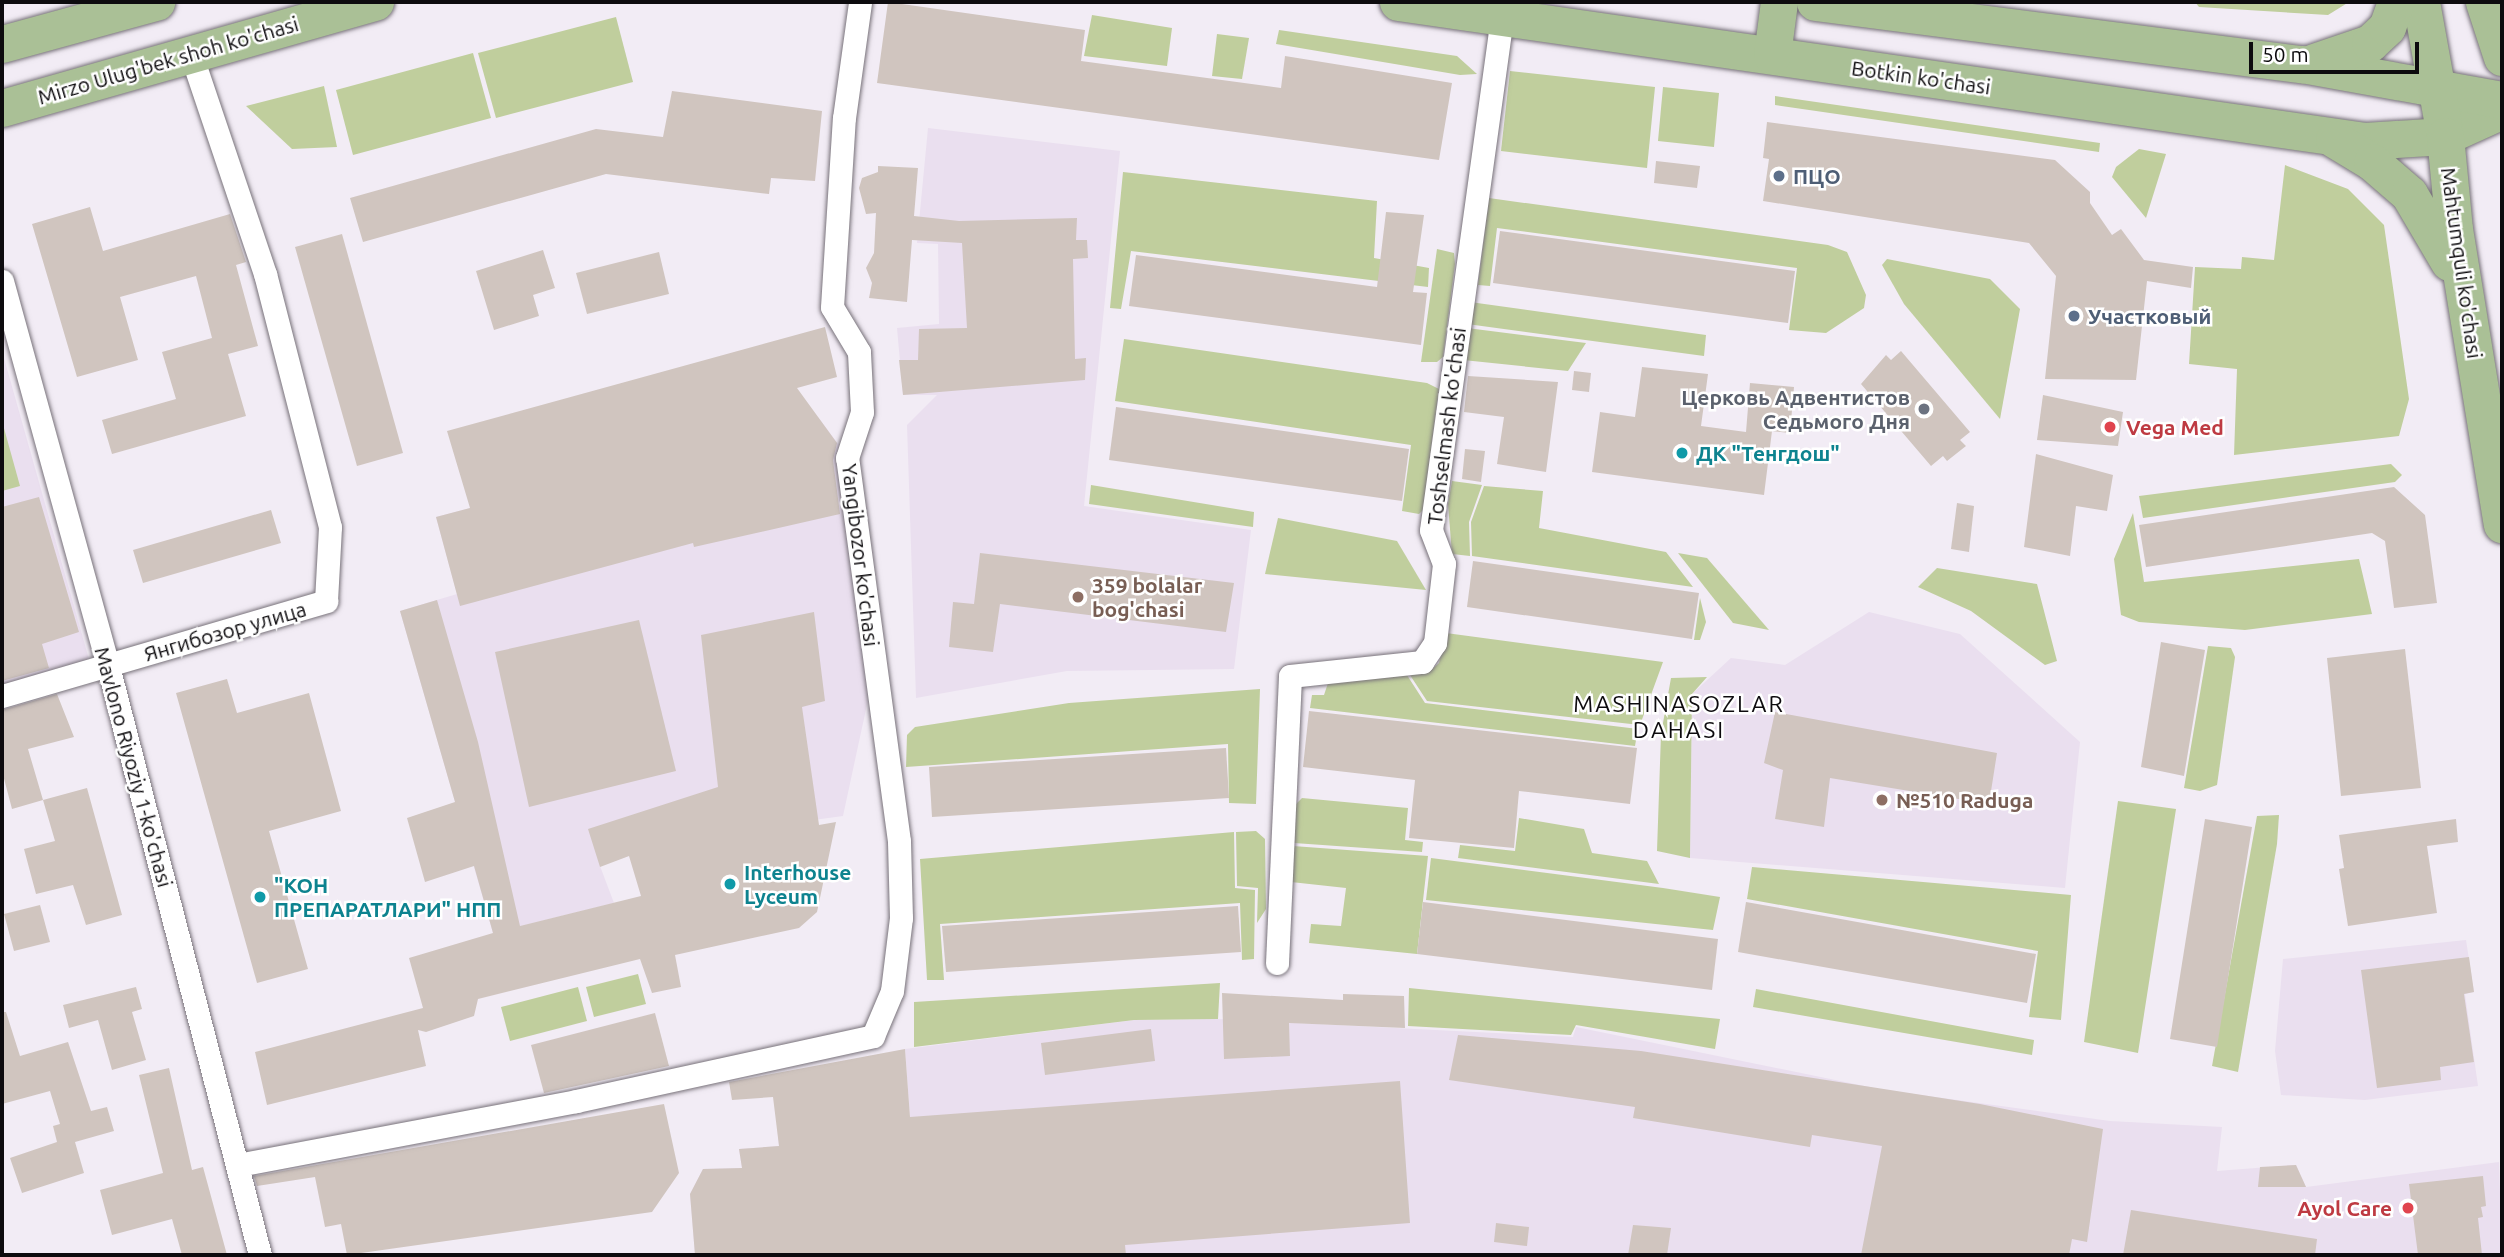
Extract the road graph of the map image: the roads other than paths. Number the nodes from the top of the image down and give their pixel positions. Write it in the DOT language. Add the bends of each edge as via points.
graph roads {
  1 [pos="156,2"];
  2 [pos="375,2"];
  3 [pos="860,2"];
  4 [pos="1398,2"];
  5 [pos="1779,2"];
  6 [pos="1815,2"];
  7 [pos="2396,2"];
  8 [pos="2421,2"];
  9 [pos="2484,2"];
  10 [pos="1502,17"];
  11 [pos="2,44"];
  12 [pos="191,54"];
  13 [pos="1772,55"];
  14 [pos="2502,57"];
  15 [pos="2302,64"];
  16 [pos="2436,86"];
  17 [pos="2502,100"];
  18 [pos="2,108"];
  19 [pos="2502,110"];
  20 [pos="2326,135"];
  21 [pos="2445,136"];
  22 [pos="2,281"];
  23 [pos="2467,309"];
  24 [pos="2502,524"];
  25 [pos="108,666"];
  26 [pos="2,695"];
  27 [pos="1277,963"];
  28 [pos="237,1165"];
  29 [pos="260,1255"];
  1 -- 11 [label="main road"];
  2 -- 12 [label="main road, Mirzo Ulug'bek shoh ko'chasi"];
  3 -- 28 [label="street, Yangibozor ko'chasi" via="844,118 832,307 859,352 862,412 847,458 899,841 901,918 892,991 873,1036 576,1101"];
  4 -- 10 [label="main road, Botkin ko'chasi"];
  5 -- 13 [label="main road"];
  6 -- 15 [label="main road"];
  7 -- 15 [label="main road" via="2387,27 2370,43"];
  8 -- 16 [label="main road, Mahtumquli ko'chasi"];
  9 -- 14 [label="main road"];
  10 -- 13 [label="main road, Botkin ko'chasi"];
  10 -- 27 [label="street, Toshselmash ko'chasi" via="1431,530 1444,564 1435,643 1422,662 1290,676"];
  12 -- 18 [label="main road, Mirzo Ulug'bek shoh ko'chasi"];
  12 -- 25 [label="street, Янгибозор улица" via="265,274 330,527 326,601"];
  13 -- 20 [label="main road, Botkin ko'chasi"];
  15 -- 16 [label="main road"];
  16 -- 17 [label="main road"];
  16 -- 21 [label="main road, Mahtumquli ko'chasi"];
  19 -- 21 [label="main road"];
  20 -- 21 [label="main road, Botkin ko'chasi" via="2365,141"];
  20 -- 23 [label="main road" via="2372,162 2409,194 2435,232"];
  21 -- 23 [label="main road, Mahtumquli ko'chasi"];
  22 -- 25 [label="street, Mavlono Riyoziy 1-ko'chasi"];
  23 -- 24 [label="main road, Mahtumquli ko'chasi"];
  25 -- 26 [label="street, Янгибозор улица"];
  25 -- 28 [label="street, Mavlono Riyoziy 1-ko'chasi"];
  28 -- 29 [label="street, Mavlono Riyoziy 1-ko'chasi"];
}
